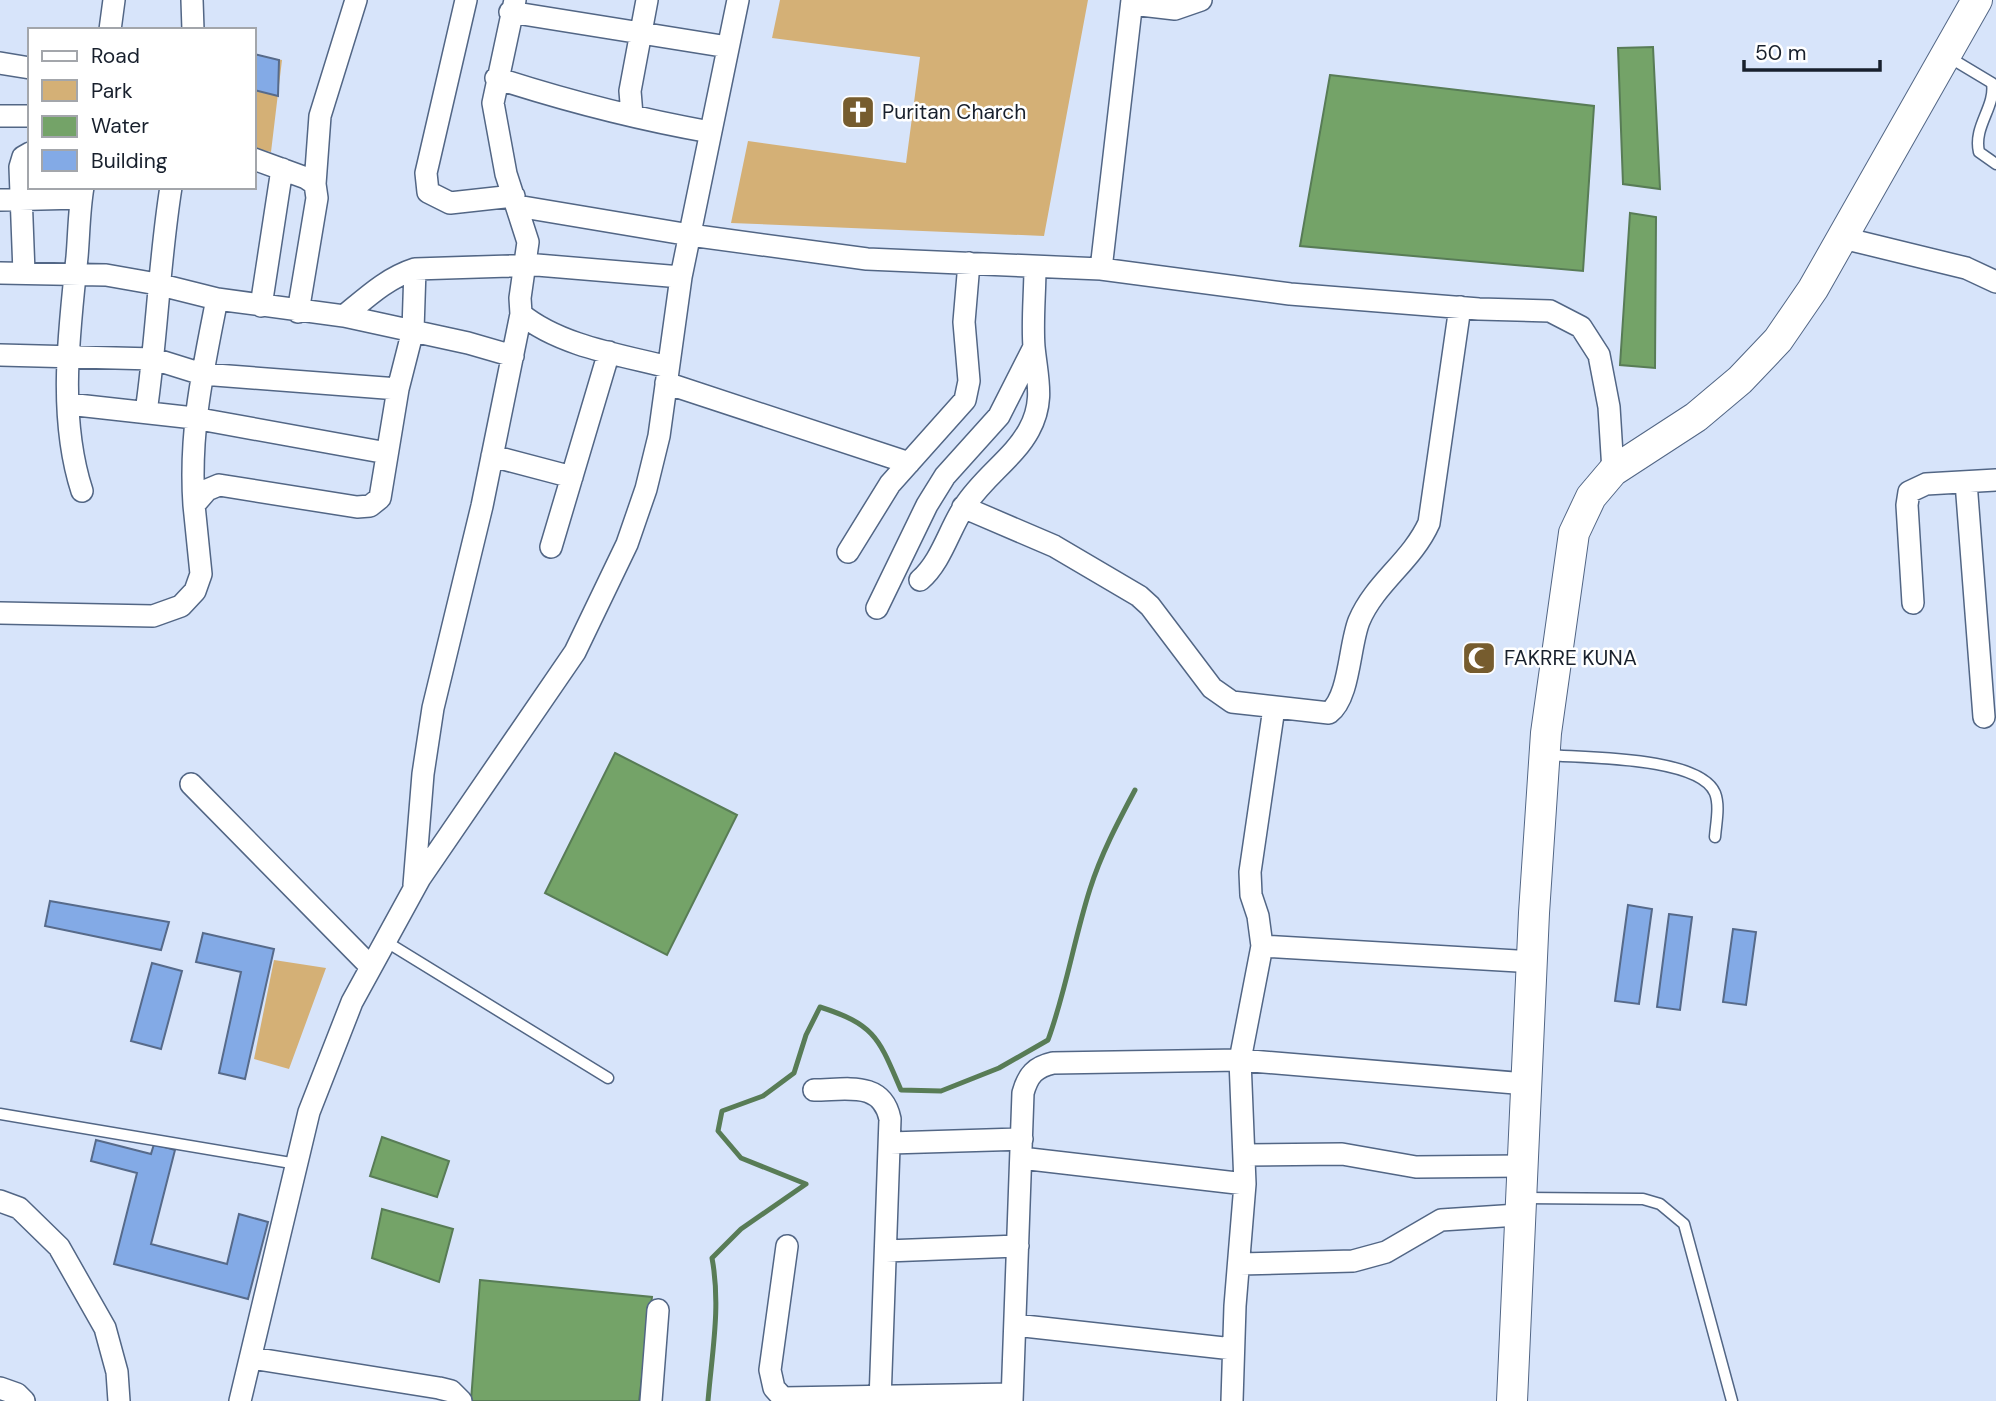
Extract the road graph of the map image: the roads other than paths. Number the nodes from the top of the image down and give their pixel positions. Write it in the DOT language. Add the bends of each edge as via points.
graph roads {
  1 [pos="114,0"];
  2 [pos="192,0"];
  3 [pos="356,0"];
  4 [pos="466,0"];
  5 [pos="647,0"];
  6 [pos="738,0"];
  7 [pos="1201,0"];
  8 [pos="1978,0"];
  9 [pos="1132,2"];
  10 [pos="512,6"];
  11 [pos="110,28"];
  12 [pos="193,28"];
  13 [pos="641,34"];
  14 [pos="728,47"];
  15 [pos="1944,55"];
  16 [pos="0,63"];
  17 [pos="28,68"];
  18 [pos="496,78"];
  19 [pos="632,115"];
  20 [pos="0,116"];
  21 [pos="28,116"];
  22 [pos="710,132"];
  23 [pos="28,154"];
  24 [pos="256,160"];
  25 [pos="1996,164"];
  26 [pos="282,169"];
  27 [pos="316,184"];
  28 [pos="171,189"];
  29 [pos="82,193"];
  30 [pos="0,200"];
  31 [pos="23,200"];
  32 [pos="516,201"];
  33 [pos="690,235"];
  34 [pos="1843,239"];
  35 [pos="969,263"];
  36 [pos="526,265"];
  37 [pos="1035,267"];
  38 [pos="415,269"];
  39 [pos="1101,269"];
  40 [pos="0,272"];
  41 [pos="24,273"];
  42 [pos="75,274"];
  43 [pos="681,277"];
  44 [pos="1996,282"];
  45 [pos="157,284"];
  46 [pos="217,299"];
  47 [pos="261,306"];
  48 [pos="1460,307"];
  49 [pos="298,312"];
  50 [pos="521,314"];
  51 [pos="344,316"];
  52 [pos="413,330"];
  53 [pos="1034,347"];
  54 [pos="610,352"];
  55 [pos="0,355"];
  56 [pos="513,356"];
  57 [pos="70,358"];
  58 [pos="154,359"];
  59 [pos="202,374"];
  60 [pos="667,375"];
  61 [pos="398,389"];
  62 [pos="68,404"];
  63 [pos="146,412"];
  64 [pos="194,418"];
  65 [pos="387,453"];
  66 [pos="492,456"];
  67 [pos="909,463"];
  68 [pos="1613,471"];
  69 [pos="572,477"];
  70 [pos="1996,480"];
  71 [pos="1966,482"];
  72 [pos="82,491"];
  73 [pos="194,505"];
  74 [pos="963,508"];
  75 [pos="551,547"];
  76 [pos="848,552"];
  77 [pos="920,580"];
  78 [pos="1913,603"];
  79 [pos="877,608"];
  80 [pos="0,613"];
  81 [pos="1274,708"];
  82 [pos="1984,717"];
  83 [pos="1545,755"];
  84 [pos="191,784"];
  85 [pos="1715,837"];
  86 [pos="413,890"];
  87 [pos="385,941"];
  88 [pos="1262,946"];
  89 [pos="1533,962"];
  90 [pos="370,966"];
  91 [pos="1240,1060"];
  92 [pos="608,1078"];
  93 [pos="1527,1084"];
  94 [pos="814,1090"];
  95 [pos="0,1114"];
  96 [pos="890,1143"];
  97 [pos="1021,1149"];
  98 [pos="1246,1155"];
  99 [pos="296,1164"];
  100 [pos="1521,1166"];
  101 [pos="1245,1184"];
  102 [pos="0,1201"];
  103 [pos="1519,1207"];
  104 [pos="787,1246"];
  105 [pos="1018,1246"];
  106 [pos="886,1251"];
  107 [pos="1240,1264"];
  108 [pos="658,1310"];
  109 [pos="1015,1325"];
  110 [pos="1233,1349"];
  111 [pos="252,1358"];
  112 [pos="0,1388"];
  113 [pos="1012,1398"];
  114 [pos="880,1399"];
  115 [pos="24,1401"];
  116 [pos="119,1401"];
  117 [pos="240,1401"];
  118 [pos="461,1401"];
  119 [pos="651,1401"];
  120 [pos="1232,1401"];
  121 [pos="1512,1401"];
  122 [pos="1732,1401"];
  1 -- 11 [label="street"];
  2 -- 12 [label="street"];
  3 -- 27 [label="street" via="320,116"];
  4 -- 32 [label="street" via="426,173 428,191 450,203"];
  5 -- 13 [label="street"];
  6 -- 14 [label="street"];
  7 -- 9 [label="street" via="1175,9"];
  8 -- 15 [label="main road"];
  9 -- 39 [label="street"];
  10 -- 13 [label="street"];
  10 -- 18 [label="street"];
  13 -- 14 [label="street"];
  13 -- 19 [label="street" via="630,91"];
  14 -- 22 [label="street"];
  15 -- 25 [label="lane" via="1992,83 1995,98 1977,143 1979,152"];
  15 -- 34 [label="main road"];
  16 -- 17 [label="street"];
  18 -- 19 [label="street"];
  18 -- 32 [label="street" via="496,128"];
  19 -- 22 [label="street"];
  20 -- 21 [label="street"];
  22 -- 33 [label="street"];
  23 -- 31 [label="street" via="20,167"];
  24 -- 26 [label="street"];
  26 -- 27 [label="street"];
  26 -- 47 [label="street"];
  27 -- 49 [label="street"];
  28 -- 45 [label="street"];
  29 -- 31 [label="street"];
  29 -- 42 [label="street"];
  30 -- 31 [label="street"];
  31 -- 41 [label="street"];
  32 -- 33 [label="street"];
  32 -- 36 [label="street" via="528,242"];
  33 -- 35 [label="street" via="867,259"];
  33 -- 43 [label="street"];
  34 -- 44 [label="street" via="1966,268"];
  34 -- 68 [label="main road" via="1777,340 1740,380 1696,417"];
  35 -- 37 [label="street"];
  35 -- 67 [label="street" via="965,400"];
  36 -- 38 [label="street"];
  36 -- 43 [label="street"];
  36 -- 50 [label="street"];
  37 -- 39 [label="street"];
  37 -- 53 [label="street"];
  38 -- 51 [label="street" via="379,286"];
  38 -- 52 [label="street"];
  39 -- 48 [label="street" via="1236,289"];
  40 -- 41 [label="street"];
  41 -- 42 [label="street"];
  42 -- 45 [label="street"];
  42 -- 57 [label="street"];
  43 -- 60 [label="street"];
  45 -- 46 [label="street"];
  45 -- 58 [label="street"];
  46 -- 47 [label="street"];
  46 -- 59 [label="street"];
  47 -- 49 [label="street"];
  48 -- 68 [label="street" via="1550,311 1581,327 1599,355 1609,407"];
  48 -- 81 [label="street" via="1433,504 1421,542 1367,606 1336,707 1329,713"];
  49 -- 51 [label="street"];
  50 -- 54 [label="street" via="536,326"];
  50 -- 56 [label="street"];
  51 -- 52 [label="street"];
  52 -- 56 [label="street"];
  52 -- 61 [label="street"];
  53 -- 74 [label="street" via="1041,391 1030,429 1018,447 983,479"];
  53 -- 79 [label="street" via="999,416 945,476 927,505"];
  54 -- 60 [label="street"];
  54 -- 69 [label="street"];
  55 -- 57 [label="street"];
  56 -- 66 [label="street"];
  57 -- 58 [label="street"];
  57 -- 62 [label="street"];
  58 -- 59 [label="street"];
  58 -- 63 [label="street"];
  59 -- 61 [label="street"];
  59 -- 64 [label="street"];
  60 -- 67 [label="street"];
  60 -- 86 [label="street" via="659,436 643,500 628,544 575,652"];
  61 -- 65 [label="street"];
  62 -- 63 [label="street"];
  62 -- 72 [label="street" via="72,460"];
  63 -- 64 [label="street"];
  64 -- 65 [label="street"];
  64 -- 73 [label="street"];
  65 -- 73 [label="street" via="380,498 370,506 219,485 207,490"];
  66 -- 69 [label="street"];
  66 -- 86 [label="street" via="433,708"];
  67 -- 76 [label="street" via="874,507"];
  68 -- 83 [label="main road" via="1591,497 1574,533"];
  69 -- 75 [label="street"];
  70 -- 71 [label="street"];
  71 -- 78 [label="street" via="1926,484 1909,492"];
  71 -- 82 [label="street"];
  73 -- 80 [label="street" via="201,574 195,591 181,606 152,616"];
  74 -- 77 [label="street" via="938,557"];
  74 -- 81 [label="street" via="1054,546 1139,596 1221,695 1244,705"];
  81 -- 88 [label="street" via="1250,872"];
  83 -- 85 [label="lane" via="1681,769 1714,791"];
  83 -- 89 [label="main road"];
  84 -- 90 [label="street"];
  86 -- 87 [label="street"];
  87 -- 90 [label="street"];
  87 -- 92 [label="lane"];
  88 -- 89 [label="street"];
  88 -- 91 [label="street"];
  89 -- 93 [label="main road"];
  90 -- 99 [label="street" via="309,1112"];
  91 -- 93 [label="street"];
  91 -- 97 [label="street" via="1041,1065 1026,1081"];
  91 -- 98 [label="street"];
  93 -- 100 [label="main road"];
  94 -- 96 [label="street" via="870,1089 880,1095 888,1106"];
  95 -- 99 [label="lane"];
  96 -- 97 [label="street"];
  96 -- 106 [label="street"];
  97 -- 101 [label="street"];
  97 -- 105 [label="street"];
  98 -- 100 [label="street" via="1342,1154 1416,1167"];
  98 -- 101 [label="street"];
  99 -- 111 [label="street"];
  100 -- 103 [label="main road"];
  101 -- 107 [label="street"];
  102 -- 116 [label="street" via="19,1208 59,1247 105,1328"];
  103 -- 107 [label="street" via="1441,1220 1386,1252 1353,1261"];
  103 -- 121 [label="main road"];
  103 -- 122 [label="lane" via="1643,1199 1674,1212 1684,1224 1693,1251"];
  104 -- 114 [label="street" via="771,1352 774,1388 783,1398"];
  105 -- 106 [label="street"];
  105 -- 109 [label="street"];
  106 -- 114 [label="street"];
  107 -- 110 [label="street"];
  108 -- 119 [label="street"];
  109 -- 110 [label="street"];
  109 -- 113 [label="street"];
  110 -- 120 [label="street"];
  111 -- 117 [label="street"];
  111 -- 118 [label="street" via="439,1388 451,1391"];
  112 -- 115 [label="street"];
  113 -- 114 [label="street"];
}
